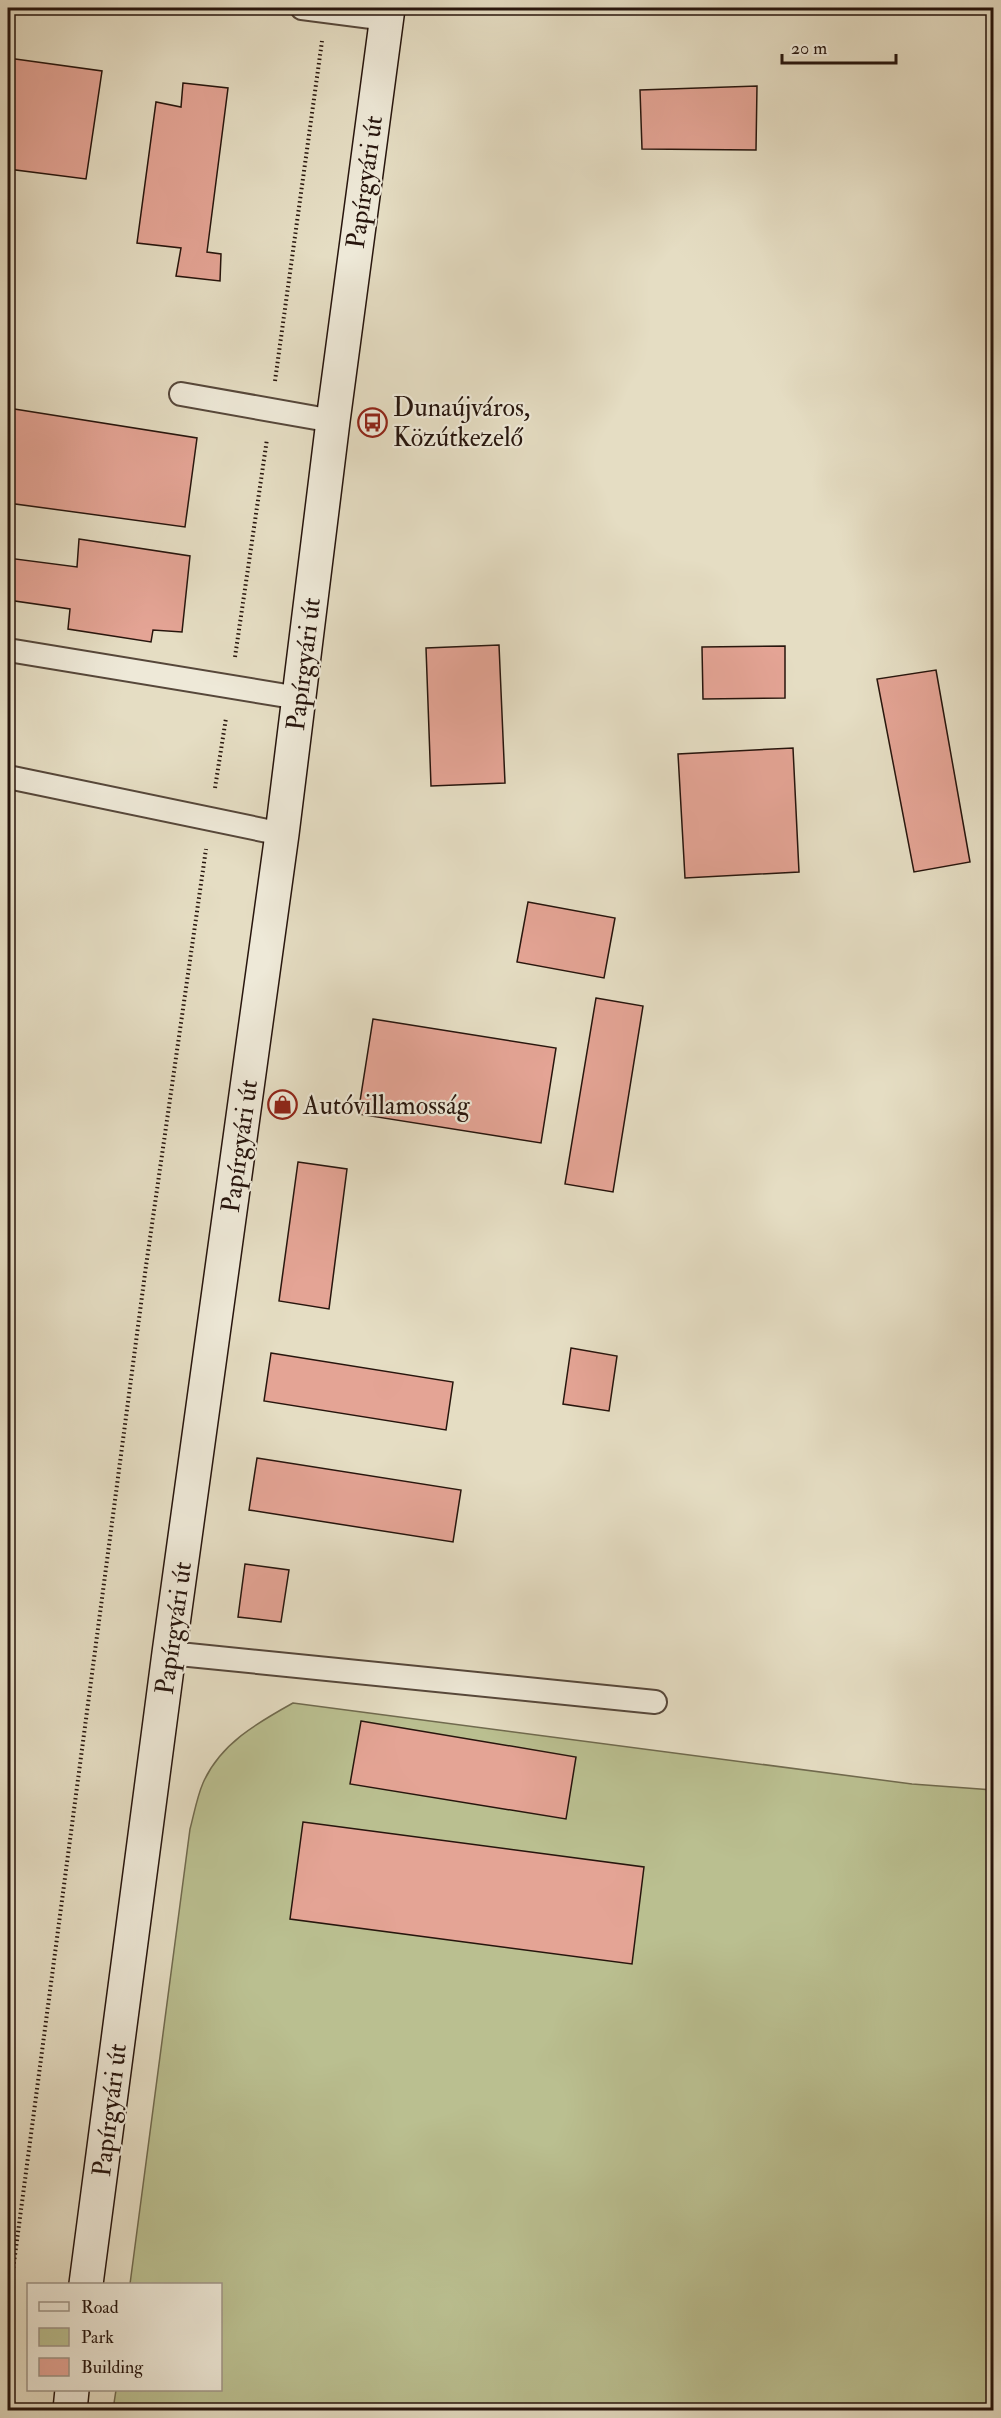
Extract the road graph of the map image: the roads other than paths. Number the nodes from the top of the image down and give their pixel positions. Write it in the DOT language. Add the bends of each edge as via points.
graph roads {
  1 [pos="302,8"];
  2 [pos="387,13"];
  3 [pos="181,394"];
  4 [pos="333,421"];
  5 [pos="8,650"];
  6 [pos="299,698"];
  7 [pos="8,777"];
  8 [pos="282,834"];
  9 [pos="169,1653"];
  10 [pos="655,1702"];
  11 [pos="86,2283"];
  12 [pos="72,2391"];
  13 [pos="70,2410"];
  1 -- 2 [label="lane"];
  2 -- 4 [label="street, Papírgyári út"];
  3 -- 4 [label="lane"];
  4 -- 6 [label="street, Papírgyári út"];
  5 -- 6 [label="lane"];
  6 -- 8 [label="street, Papírgyári út"];
  7 -- 8 [label="lane"];
  8 -- 9 [label="street, Papírgyári út"];
  9 -- 10 [label="lane"];
  9 -- 11 [label="street, Papírgyári út"];
  12 -- 13 [label="street"];
}
